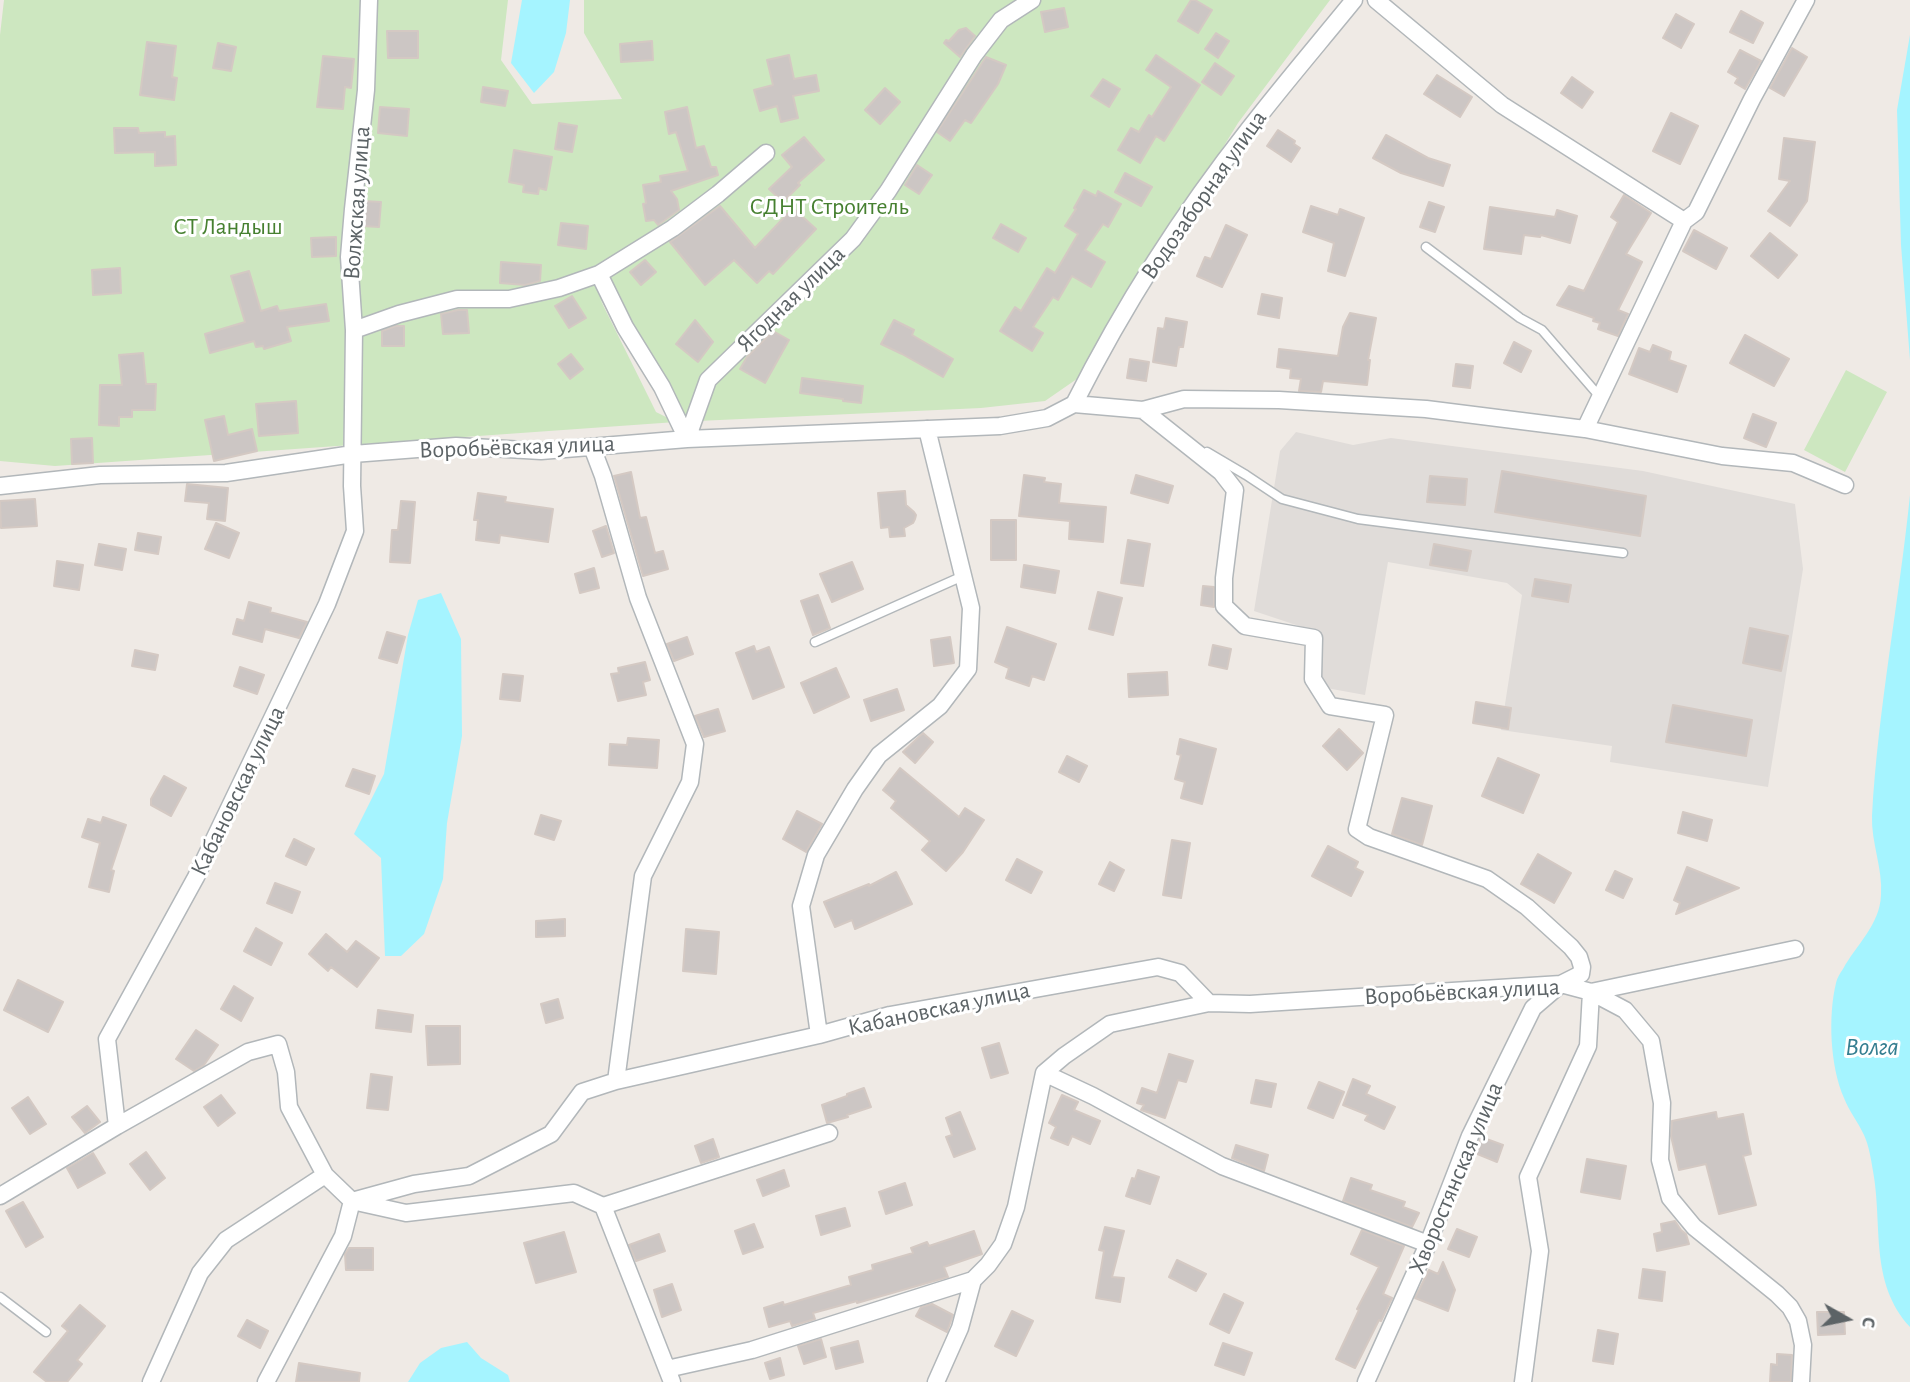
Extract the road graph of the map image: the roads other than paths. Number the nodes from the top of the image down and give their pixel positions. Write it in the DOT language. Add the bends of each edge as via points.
graph roads {
  1 [pos="369,0"];
  2 [pos="1032,0"];
  3 [pos="1354,0"];
  4 [pos="1376,0"];
  5 [pos="1806,0"];
  6 [pos="766,153"];
  7 [pos="1684,221"];
  8 [pos="1426,247"];
  9 [pos="599,274"];
  10 [pos="354,330"];
  11 [pos="1600,398"];
  12 [pos="1074,404"];
  13 [pos="1143,410"];
  14 [pos="927,429"];
  15 [pos="1585,429"];
  16 [pos="1168,430"];
  17 [pos="687,439"];
  18 [pos="592,447"];
  19 [pos="353,451"];
  20 [pos="0,485"];
  21 [pos="1845,485"];
  22 [pos="1623,553"];
  23 [pos="963,576"];
  24 [pos="815,642"];
  25 [pos="1795,949"];
  26 [pos="1561,984"];
  27 [pos="1591,992"];
  28 [pos="1209,1003"];
  29 [pos="819,1035"];
  30 [pos="1044,1073"];
  31 [pos="616,1081"];
  32 [pos="117,1126"];
  33 [pos="829,1133"];
  34 [pos="325,1175"];
  35 [pos="0,1196"];
  36 [pos="352,1200"];
  37 [pos="603,1206"];
  38 [pos="1427,1244"];
  39 [pos="973,1280"];
  40 [pos="0,1297"];
  41 [pos="46,1332"];
  42 [pos="670,1376"];
  43 [pos="151,1382"];
  44 [pos="266,1382"];
  45 [pos="936,1382"];
  46 [pos="1367,1382"];
  47 [pos="1523,1382"];
  48 [pos="1801,1382"];
  1 -- 10 [label="street, Волжская улица" via="366,90 349,257"];
  2 -- 17 [label="street, Ягодная улица" via="1001,20 974,55 853,239 708,380"];
  3 -- 12 [label="street, Водозаборная улица" via="1248,129 1164,247"];
  4 -- 7 [label="street" via="1502,105"];
  5 -- 7 [label="street" via="1696,212"];
  6 -- 9 [label="street" via="673,228"];
  7 -- 11 [label="street"];
  8 -- 11 [label="lane" via="1542,330"];
  9 -- 10 [label="street" via="509,299 457,299"];
  9 -- 17 [label="street"];
  10 -- 19 [label="street, Волжская улица"];
  11 -- 15 [label="street"];
  12 -- 13 [label="street"];
  12 -- 14 [label="street, Воробьёвская улица" via="1047,418 1012,424"];
  13 -- 15 [label="street" via="1184,399 1279,400 1426,409"];
  13 -- 16 [label="street"];
  14 -- 17 [label="street, Воробьёвская улица"];
  14 -- 23 [label="street"];
  15 -- 21 [label="street" via="1722,456 1793,463"];
  16 -- 22 [label="lane" via="1282,499 1358,519"];
  16 -- 26 [label="street, Хворостянская улица" via="1221,472 1235,491 1224,606 1245,626 1314,638 1313,679 1330,706 1385,715 1357,829 1487,879 1527,907 1579,957 1581,974"];
  17 -- 18 [label="street, Воробьёвская улица"];
  18 -- 19 [label="street, Воробьёвская улица"];
  18 -- 31 [label="street" via="638,598 695,744 690,782 643,876"];
  19 -- 20 [label="street, Воробьёвская улица" via="226,473 100,475"];
  19 -- 32 [label="street, Кабановская улица" via="355,531 327,604 197,877 107,1038"];
  23 -- 24 [label="lane"];
  23 -- 29 [label="street" via="971,608 968,669 940,706 879,755 816,855 801,906"];
  25 -- 27 [label="street, Воробьёвская улица"];
  26 -- 27 [label="street, Воробьёвская улица"];
  26 -- 28 [label="street, Воробьёвская улица"];
  26 -- 38 [label="street, Хворостянская улица" via="1533,1008 1470,1136"];
  27 -- 47 [label="street" via="1588,1045 1528,1177 1540,1251"];
  27 -- 48 [label="street" via="1625,1010 1651,1041 1662,1103 1660,1160 1670,1198 1694,1227 1790,1307 1803,1345"];
  28 -- 29 [label="street, Кабановская улица" via="1180,973 1158,967 890,1015"];
  28 -- 30 [label="street, Воробьёвская улица" via="1110,1024"];
  29 -- 31 [label="street, Кабановская улица"];
  30 -- 38 [label="street" via="1222,1166"];
  30 -- 39 [label="street" via="1016,1207 1003,1244"];
  31 -- 36 [label="street, Кабановская улица" via="582,1092 551,1134 469,1176"];
  32 -- 34 [label="street" via="248,1052 278,1044 289,1107"];
  32 -- 35 [label="street"];
  33 -- 37 [label="street"];
  34 -- 36 [label="street"];
  34 -- 43 [label="street" via="226,1240 200,1273"];
  36 -- 37 [label="street" via="406,1213 574,1193"];
  36 -- 44 [label="street" via="342,1236"];
  37 -- 42 [label="street"];
  38 -- 46 [label="street, Хворостянская улица"];
  39 -- 42 [label="street"];
  39 -- 45 [label="street" via="960,1328"];
  40 -- 41 [label="lane"];
}
